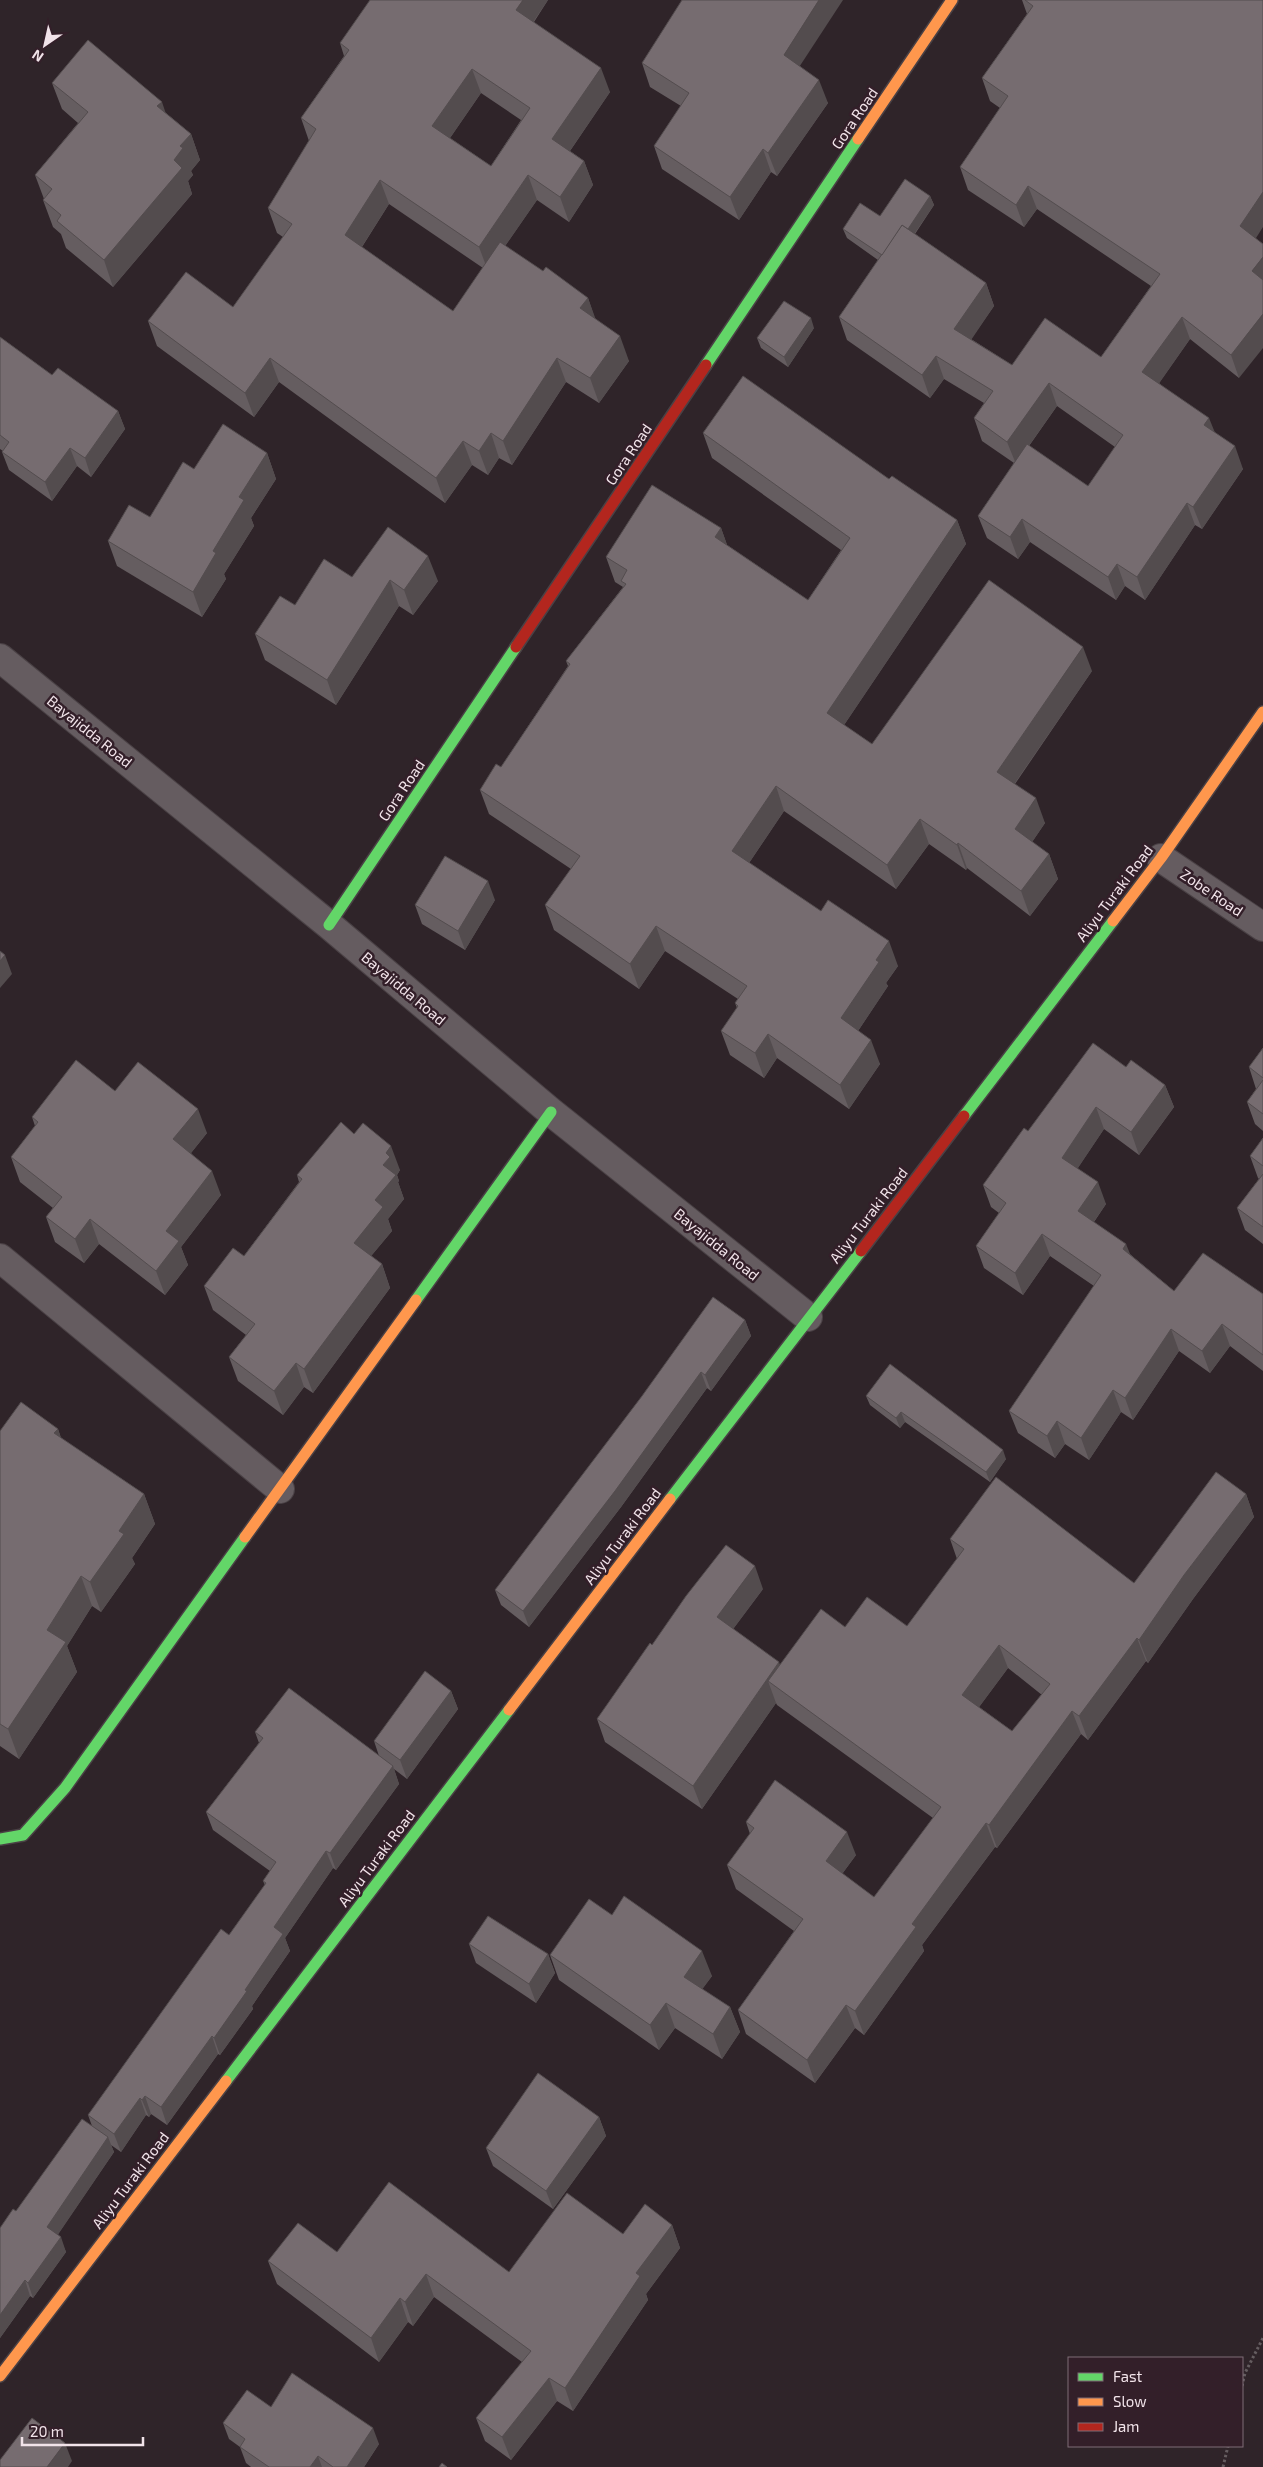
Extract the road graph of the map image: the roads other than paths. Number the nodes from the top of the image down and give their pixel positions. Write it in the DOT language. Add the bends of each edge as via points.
graph roads {
  1 [pos="952,0"];
  2 [pos="0,658"];
  3 [pos="1263,712"];
  4 [pos="1161,858"];
  5 [pos="328,925"];
  6 [pos="1263,927"];
  7 [pos="551,1112"];
  8 [pos="0,1258"];
  9 [pos="808,1317"];
  10 [pos="280,1489"];
  11 [pos="0,1839"];
  12 [pos="0,2376"];
  1 -- 5 [label="street, Gora Road"];
  2 -- 5 [label="street, Bayajidda Road"];
  3 -- 4 [label="street, Aliyu Turaki Road"];
  4 -- 6 [label="street, Zobe Road"];
  4 -- 9 [label="street, Aliyu Turaki Road"];
  5 -- 7 [label="street, Bayajidda Road"];
  7 -- 9 [label="street, Bayajidda Road"];
  7 -- 10 [label="street"];
  8 -- 10 [label="street"];
  9 -- 12 [label="street, Aliyu Turaki Road"];
  10 -- 11 [label="street" via="65,1788 23,1835"];
}
